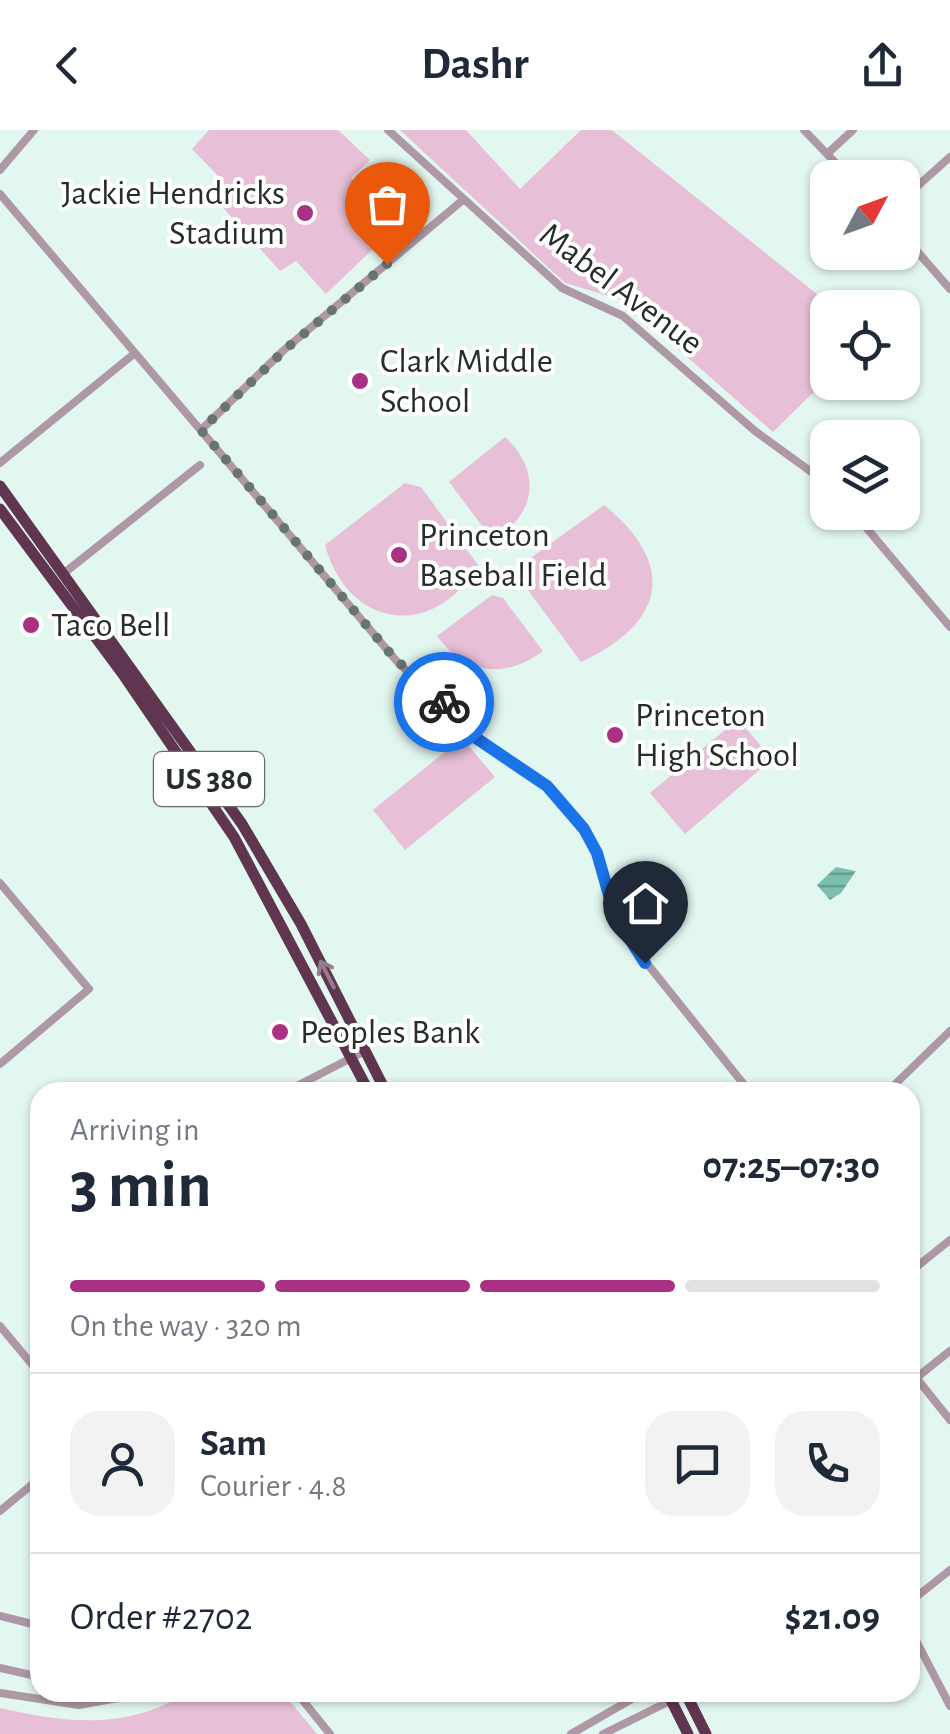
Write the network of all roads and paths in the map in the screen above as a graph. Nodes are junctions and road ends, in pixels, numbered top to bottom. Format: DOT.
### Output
graph roads {
  1 [pos="34,130"];
  2 [pos="388,130"];
  3 [pos="804,130"];
  4 [pos="854,130"];
  5 [pos="827,154"];
  6 [pos="950,157"];
  7 [pos="833,160"];
  8 [pos="0,170"];
  9 [pos="920,184"];
  10 [pos="0,194"];
  11 [pos="464,199"];
  12 [pos="920,254"];
  13 [pos="950,272"];
  14 [pos="942,279"];
  15 [pos="950,289"];
  16 [pos="135,354"];
  17 [pos="201,430"];
  18 [pos="0,463"];
  19 [pos="200,465"];
  20 [pos="810,471"];
  21 [pos="0,486"];
  22 [pos="0,508"];
  23 [pos="868,530"];
  24 [pos="62,574"];
  25 [pos="69,593"];
  26 [pos="950,627"];
  27 [pos="0,883"];
  28 [pos="301,924"];
  29 [pos="286,933"];
  30 [pos="950,1031"];
  31 [pos="365,1051"];
  32 [pos="352,1058"];
  33 [pos="0,1064"];
  34 [pos="305,1082"];
  35 [pos="363,1082"];
  36 [pos="381,1082"];
  37 [pos="742,1082"];
  38 [pos="900,1082"];
  39 [pos="950,1240"];
  40 [pos="920,1264"];
  41 [pos="0,1326"];
  42 [pos="950,1351"];
  43 [pos="30,1362"];
  44 [pos="920,1370"];
  45 [pos="920,1383"];
  46 [pos="950,1420"];
  47 [pos="30,1486"];
  48 [pos="0,1511"];
  49 [pos="950,1570"];
  50 [pos="920,1594"];
  51 [pos="0,1616"];
  52 [pos="30,1624"];
  53 [pos="920,1648"];
  54 [pos="0,1668"];
  55 [pos="30,1675"];
  56 [pos="950,1680"];
  57 [pos="940,1686"];
  58 [pos="0,1693"];
  59 [pos="30,1695"];
  60 [pos="304,1702"];
  61 [pos="627,1702"];
  62 [pos="659,1702"];
  63 [pos="672,1702"];
  64 [pos="690,1702"];
  65 [pos="950,1706"];
  66 [pos="330,1734"];
  67 [pos="571,1734"];
  68 [pos="603,1734"];
  69 [pos="688,1734"];
  70 [pos="706,1734"];
  1 -- 8 [label="street"];
  2 -- 11 [label="street, Mabel Avenue"];
  3 -- 5 [label="street"];
  4 -- 5 [label="street"];
  5 -- 7 [label="street"];
  6 -- 9 [label="street"];
  10 -- 16 [label="street"];
  11 -- 17 [label="street"];
  11 -- 20 [label="street, Mabel Avenue"];
  12 -- 14 [label="street"];
  13 -- 14 [label="street"];
  14 -- 15 [label="street"];
  16 -- 17 [label="street"];
  16 -- 18 [label="street"];
  17 -- 37 [label="street"];
  19 -- 24 [label="street"];
  21 -- 24 [label="highway, US 380"];
  22 -- 25 [label="highway, US 380"];
  23 -- 26 [label="street"];
  24 -- 25 [label="highway, US 380"];
  25 -- 28 [label="highway, US 380"];
  25 -- 29 [label="highway, US 380"];
  27 -- 33 [label="street"];
  28 -- 29 [label="highway"];
  31 -- 28 [label="highway, US 380, one-way"];
  29 -- 32 [label="highway, US 380"];
  30 -- 38 [label="street"];
  31 -- 32 [label="street"];
  31 -- 36 [label="highway, US 380"];
  32 -- 34 [label="street"];
  32 -- 35 [label="highway, US 380"];
  39 -- 40 [label="street"];
  41 -- 43 [label="street"];
  42 -- 44 [label="street"];
  45 -- 46 [label="street"];
  47 -- 48 [label="street"];
  49 -- 50 [label="street"];
  51 -- 52 [label="street"];
  53 -- 57 [label="street"];
  54 -- 55 [label="street"];
  56 -- 57 [label="street"];
  57 -- 65 [label="street"];
  58 -- 59 [label="street"];
  60 -- 66 [label="street"];
  61 -- 67 [label="street"];
  62 -- 68 [label="street"];
  63 -- 69 [label="highway"];
  64 -- 70 [label="highway"];
}
